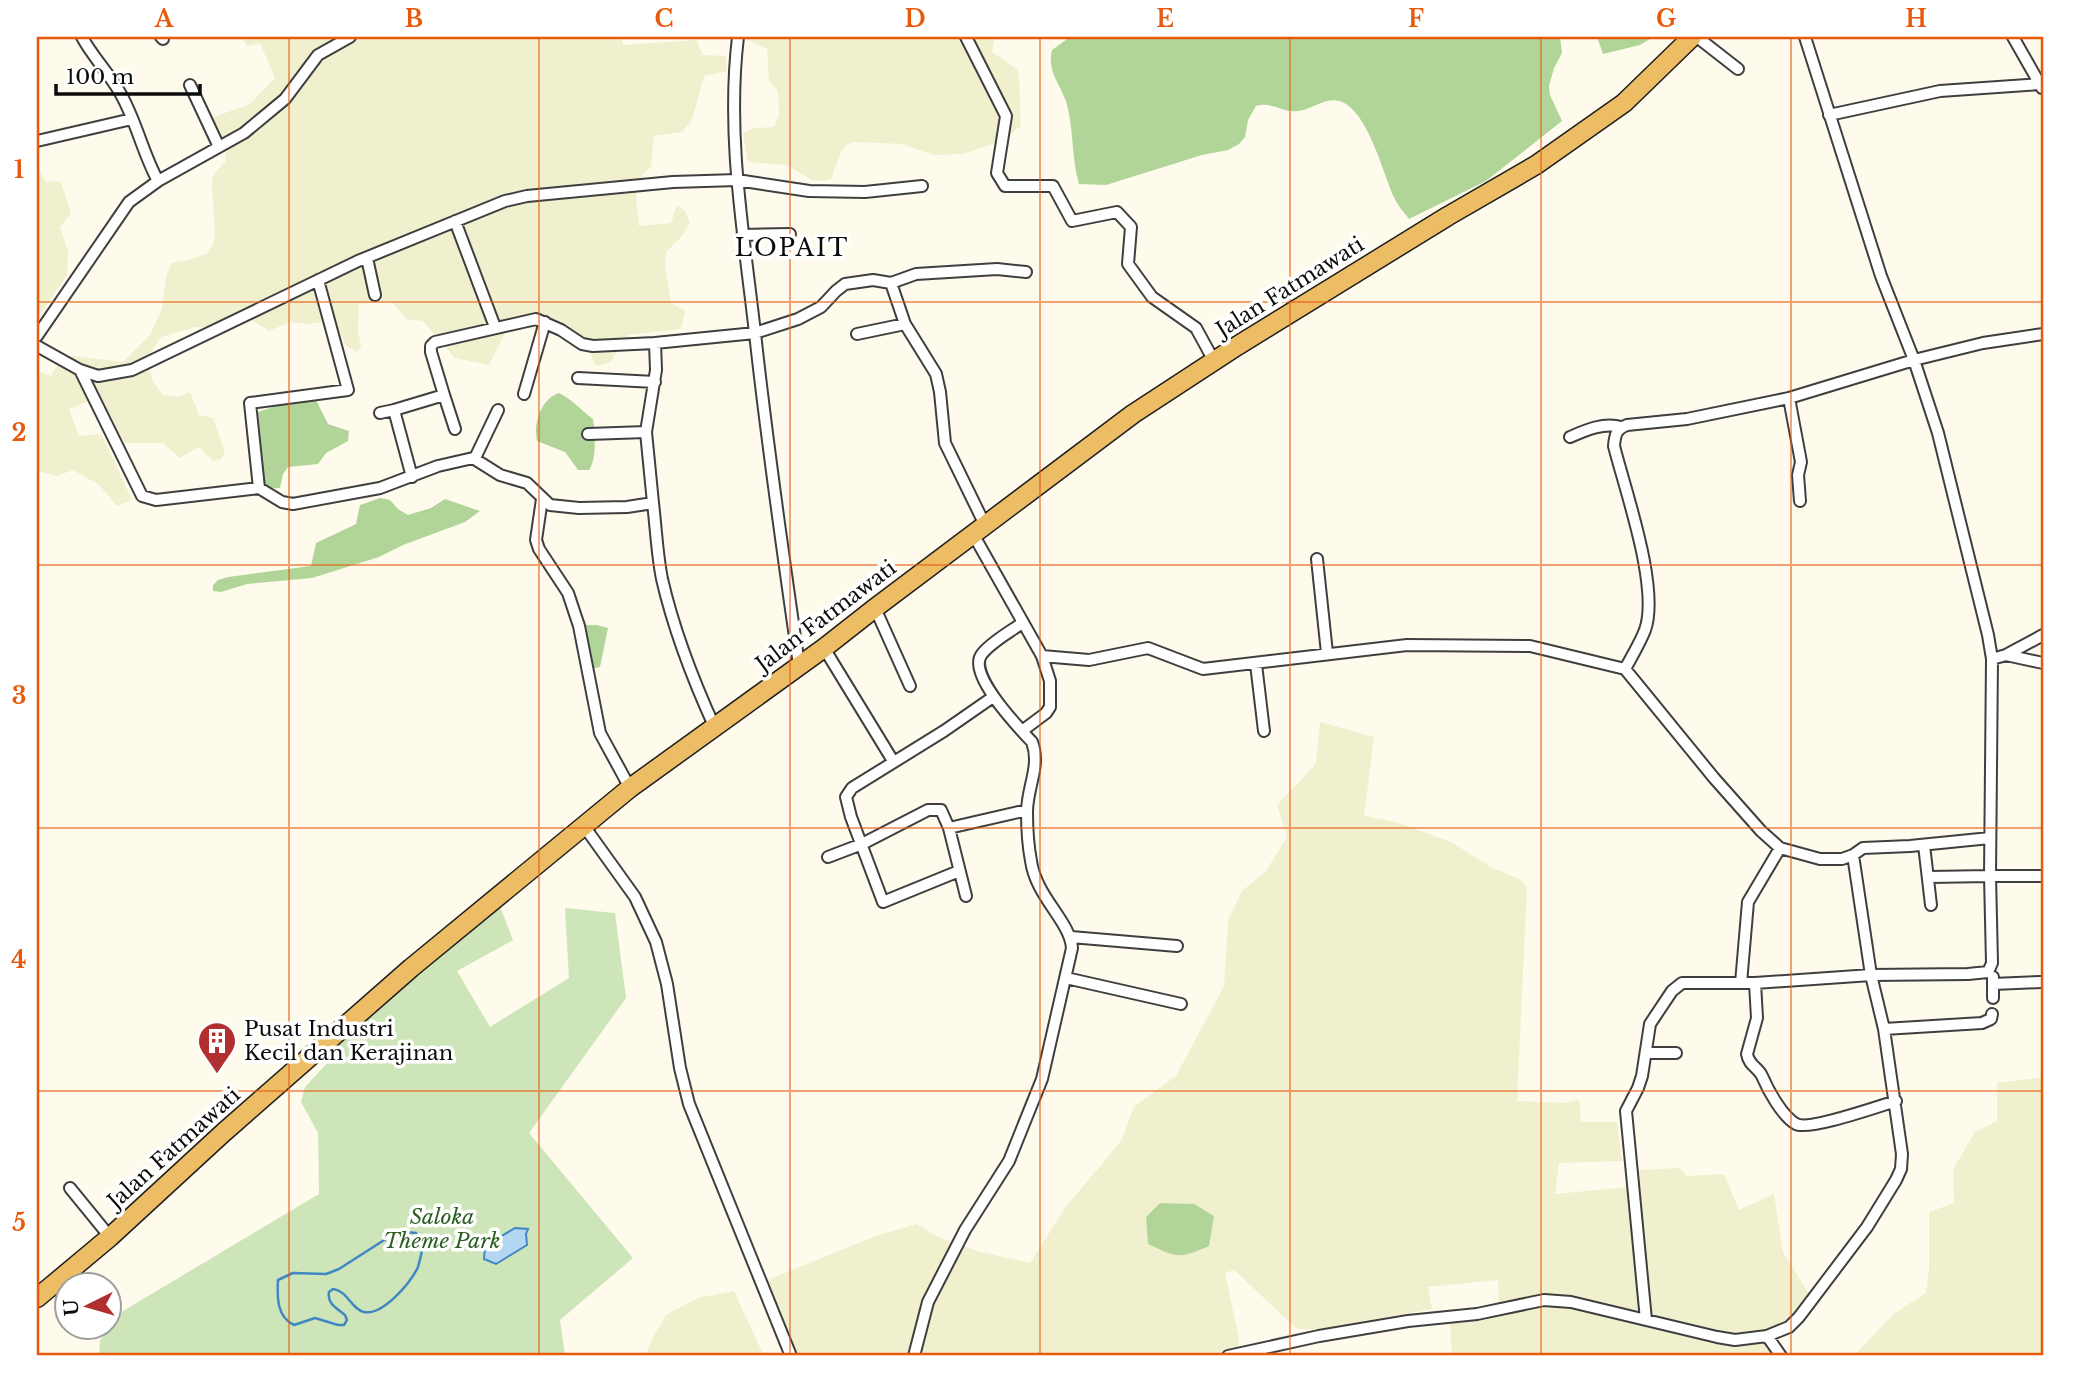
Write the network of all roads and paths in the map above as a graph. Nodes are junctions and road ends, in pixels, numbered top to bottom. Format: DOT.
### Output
graph roads {
  1 [pos="82,37"];
  2 [pos="350,37"];
  3 [pos="738,37"];
  4 [pos="966,37"];
  5 [pos="1694,37"];
  6 [pos="2013,37"];
  7 [pos="1811,39"];
  8 [pos="1738,69"];
  9 [pos="190,85"];
  10 [pos="2042,87"];
  11 [pos="1829,115"];
  12 [pos="132,119"];
  13 [pos="37,141"];
  14 [pos="219,147"];
  15 [pos="737,180"];
  16 [pos="158,181"];
  17 [pos="922,186"];
  18 [pos="455,222"];
  19 [pos="790,234"];
  20 [pos="742,235"];
  21 [pos="367,257"];
  22 [pos="1026,272"];
  23 [pos="318,280"];
  24 [pos="891,283"];
  25 [pos="375,295"];
  26 [pos="545,322"];
  27 [pos="905,324"];
  28 [pos="495,327"];
  29 [pos="755,333"];
  30 [pos="857,334"];
  31 [pos="2043,334"];
  32 [pos="37,336"];
  33 [pos="655,343"];
  34 [pos="37,346"];
  35 [pos="1914,360"];
  36 [pos="1214,361"];
  37 [pos="80,370"];
  38 [pos="578,378"];
  39 [pos="655,382"];
  40 [pos="524,394"];
  41 [pos="444,395"];
  42 [pos="1789,398"];
  43 [pos="394,410"];
  44 [pos="498,410"];
  45 [pos="380,413"];
  46 [pos="1620,428"];
  47 [pos="455,429"];
  48 [pos="646,432"];
  49 [pos="588,434"];
  50 [pos="1570,437"];
  51 [pos="475,458"];
  52 [pos="412,477"];
  53 [pos="259,488"];
  54 [pos="542,499"];
  55 [pos="1800,501"];
  56 [pos="653,503"];
  57 [pos="979,530"];
  58 [pos="1317,559"];
  59 [pos="875,608"];
  60 [pos="1022,623"];
  61 [pos="2043,635"];
  62 [pos="824,648"];
  63 [pos="1327,653"];
  64 [pos="2007,655"];
  65 [pos="1042,656"];
  66 [pos="1992,659"];
  67 [pos="1256,663"];
  68 [pos="2043,663"];
  69 [pos="799,665"];
  70 [pos="1625,668"];
  71 [pos="910,686"];
  72 [pos="993,697"];
  73 [pos="715,728"];
  74 [pos="1022,731"];
  75 [pos="1264,731"];
  76 [pos="893,761"];
  77 [pos="630,788"];
  78 [pos="1027,810"];
  79 [pos="584,826"];
  80 [pos="949,828"];
  81 [pos="1990,838"];
  82 [pos="862,844"];
  83 [pos="1924,845"];
  84 [pos="1780,848"];
  85 [pos="1853,855"];
  86 [pos="828,857"];
  87 [pos="959,871"];
  88 [pos="1990,876"];
  89 [pos="2043,876"];
  90 [pos="1929,877"];
  91 [pos="966,896"];
  92 [pos="1931,905"];
  93 [pos="1071,937"];
  94 [pos="1177,946"];
  95 [pos="1991,968"];
  96 [pos="1871,975"];
  97 [pos="1066,978"];
  98 [pos="2041,982"];
  99 [pos="1741,983"];
  100 [pos="1755,983"];
  101 [pos="1993,984"];
  102 [pos="1993,999"];
  103 [pos="1181,1004"];
  104 [pos="1992,1014"];
  105 [pos="1884,1029"];
  106 [pos="1646,1053"];
  107 [pos="1676,1053"];
  108 [pos="1896,1101"];
  109 [pos="70,1188"];
  110 [pos="110,1237"];
  111 [pos="37,1298"];
  112 [pos="1646,1320"];
  113 [pos="1767,1336"];
  114 [pos="791,1356"];
  115 [pos="914,1356"];
  116 [pos="1228,1356"];
  117 [pos="1781,1356"];
  1 -- 12 [label="street"];
  2 -- 14 [label="street"];
  3 -- 15 [label="street"];
  4 -- 36 [label="street"];
  5 -- 8 [label="street"];
  5 -- 36 [label="highway, Jalan Fatmawati"];
  6 -- 10 [label="street"];
  7 -- 11 [label="street"];
  9 -- 14 [label="street"];
  10 -- 11 [label="street"];
  11 -- 35 [label="street"];
  12 -- 13 [label="street"];
  12 -- 16 [label="street"];
  14 -- 16 [label="street"];
  15 -- 17 [label="street"];
  15 -- 18 [label="street"];
  15 -- 20 [label="street"];
  16 -- 32 [label="street"];
  18 -- 21 [label="street"];
  18 -- 28 [label="street"];
  19 -- 20 [label="street"];
  20 -- 29 [label="street"];
  21 -- 23 [label="street"];
  21 -- 25 [label="street"];
  22 -- 24 [label="street"];
  23 -- 37 [label="street"];
  23 -- 53 [label="street"];
  24 -- 27 [label="street"];
  24 -- 29 [label="street"];
  26 -- 28 [label="street"];
  26 -- 33 [label="street"];
  26 -- 40 [label="street"];
  27 -- 30 [label="street"];
  27 -- 57 [label="street"];
  28 -- 41 [label="street"];
  29 -- 33 [label="street"];
  29 -- 69 [label="street"];
  31 -- 35 [label="street"];
  33 -- 39 [label="street"];
  34 -- 37 [label="street"];
  35 -- 42 [label="street"];
  35 -- 66 [label="street"];
  36 -- 57 [label="highway, Jalan Fatmawati"];
  37 -- 53 [label="street"];
  38 -- 39 [label="street"];
  39 -- 48 [label="street"];
  41 -- 43 [label="street"];
  41 -- 47 [label="street"];
  42 -- 46 [label="street"];
  42 -- 55 [label="street"];
  43 -- 45 [label="street"];
  43 -- 52 [label="street"];
  44 -- 51 [label="street"];
  46 -- 50 [label="street"];
  46 -- 70 [label="street"];
  48 -- 49 [label="street"];
  48 -- 56 [label="street"];
  51 -- 52 [label="street"];
  51 -- 54 [label="street"];
  52 -- 53 [label="street"];
  54 -- 56 [label="street"];
  54 -- 77 [label="street"];
  56 -- 73 [label="street"];
  57 -- 59 [label="highway, Jalan Fatmawati"];
  57 -- 60 [label="street"];
  58 -- 63 [label="street"];
  59 -- 62 [label="highway, Jalan Fatmawati"];
  59 -- 71 [label="street"];
  60 -- 65 [label="street"];
  60 -- 72 [label="street"];
  61 -- 64 [label="street"];
  62 -- 69 [label="highway, Jalan Fatmawati"];
  62 -- 76 [label="street"];
  63 -- 67 [label="street"];
  63 -- 70 [label="street"];
  64 -- 66 [label="street"];
  64 -- 68 [label="street"];
  65 -- 67 [label="street"];
  65 -- 74 [label="street"];
  66 -- 81 [label="street"];
  67 -- 75 [label="street"];
  69 -- 73 [label="highway, Jalan Fatmawati"];
  70 -- 84 [label="street"];
  72 -- 74 [label="street"];
  72 -- 76 [label="street"];
  73 -- 77 [label="highway, Jalan Fatmawati"];
  74 -- 78 [label="street"];
  76 -- 82 [label="street"];
  77 -- 79 [label="highway, Jalan Fatmawati"];
  78 -- 80 [label="street"];
  78 -- 93 [label="street"];
  79 -- 110 [label="highway, Jalan Fatmawati"];
  79 -- 114 [label="street"];
  80 -- 82 [label="street"];
  80 -- 87 [label="street"];
  81 -- 83 [label="street"];
  81 -- 88 [label="street"];
  82 -- 86 [label="street"];
  82 -- 87 [label="street"];
  83 -- 85 [label="street"];
  83 -- 90 [label="street"];
  84 -- 85 [label="street"];
  84 -- 99 [label="street"];
  85 -- 96 [label="street"];
  87 -- 91 [label="street"];
  88 -- 89 [label="street"];
  88 -- 90 [label="street"];
  88 -- 95 [label="street"];
  90 -- 92 [label="street"];
  93 -- 94 [label="street"];
  93 -- 97 [label="street"];
  95 -- 96 [label="street"];
  95 -- 101 [label="street"];
  96 -- 100 [label="street"];
  96 -- 105 [label="street"];
  97 -- 103 [label="street"];
  97 -- 115 [label="street"];
  98 -- 101 [label="street"];
  99 -- 100 [label="street"];
  99 -- 106 [label="street"];
  100 -- 108 [label="street"];
  101 -- 102 [label="street"];
  104 -- 105 [label="street"];
  105 -- 108 [label="street"];
  106 -- 107 [label="street"];
  106 -- 112 [label="street"];
  108 -- 113 [label="street"];
  109 -- 110 [label="street"];
  110 -- 111 [label="highway, Jalan Fatmawati"];
  112 -- 113 [label="street"];
  112 -- 116 [label="street"];
  113 -- 117 [label="street"];
}
